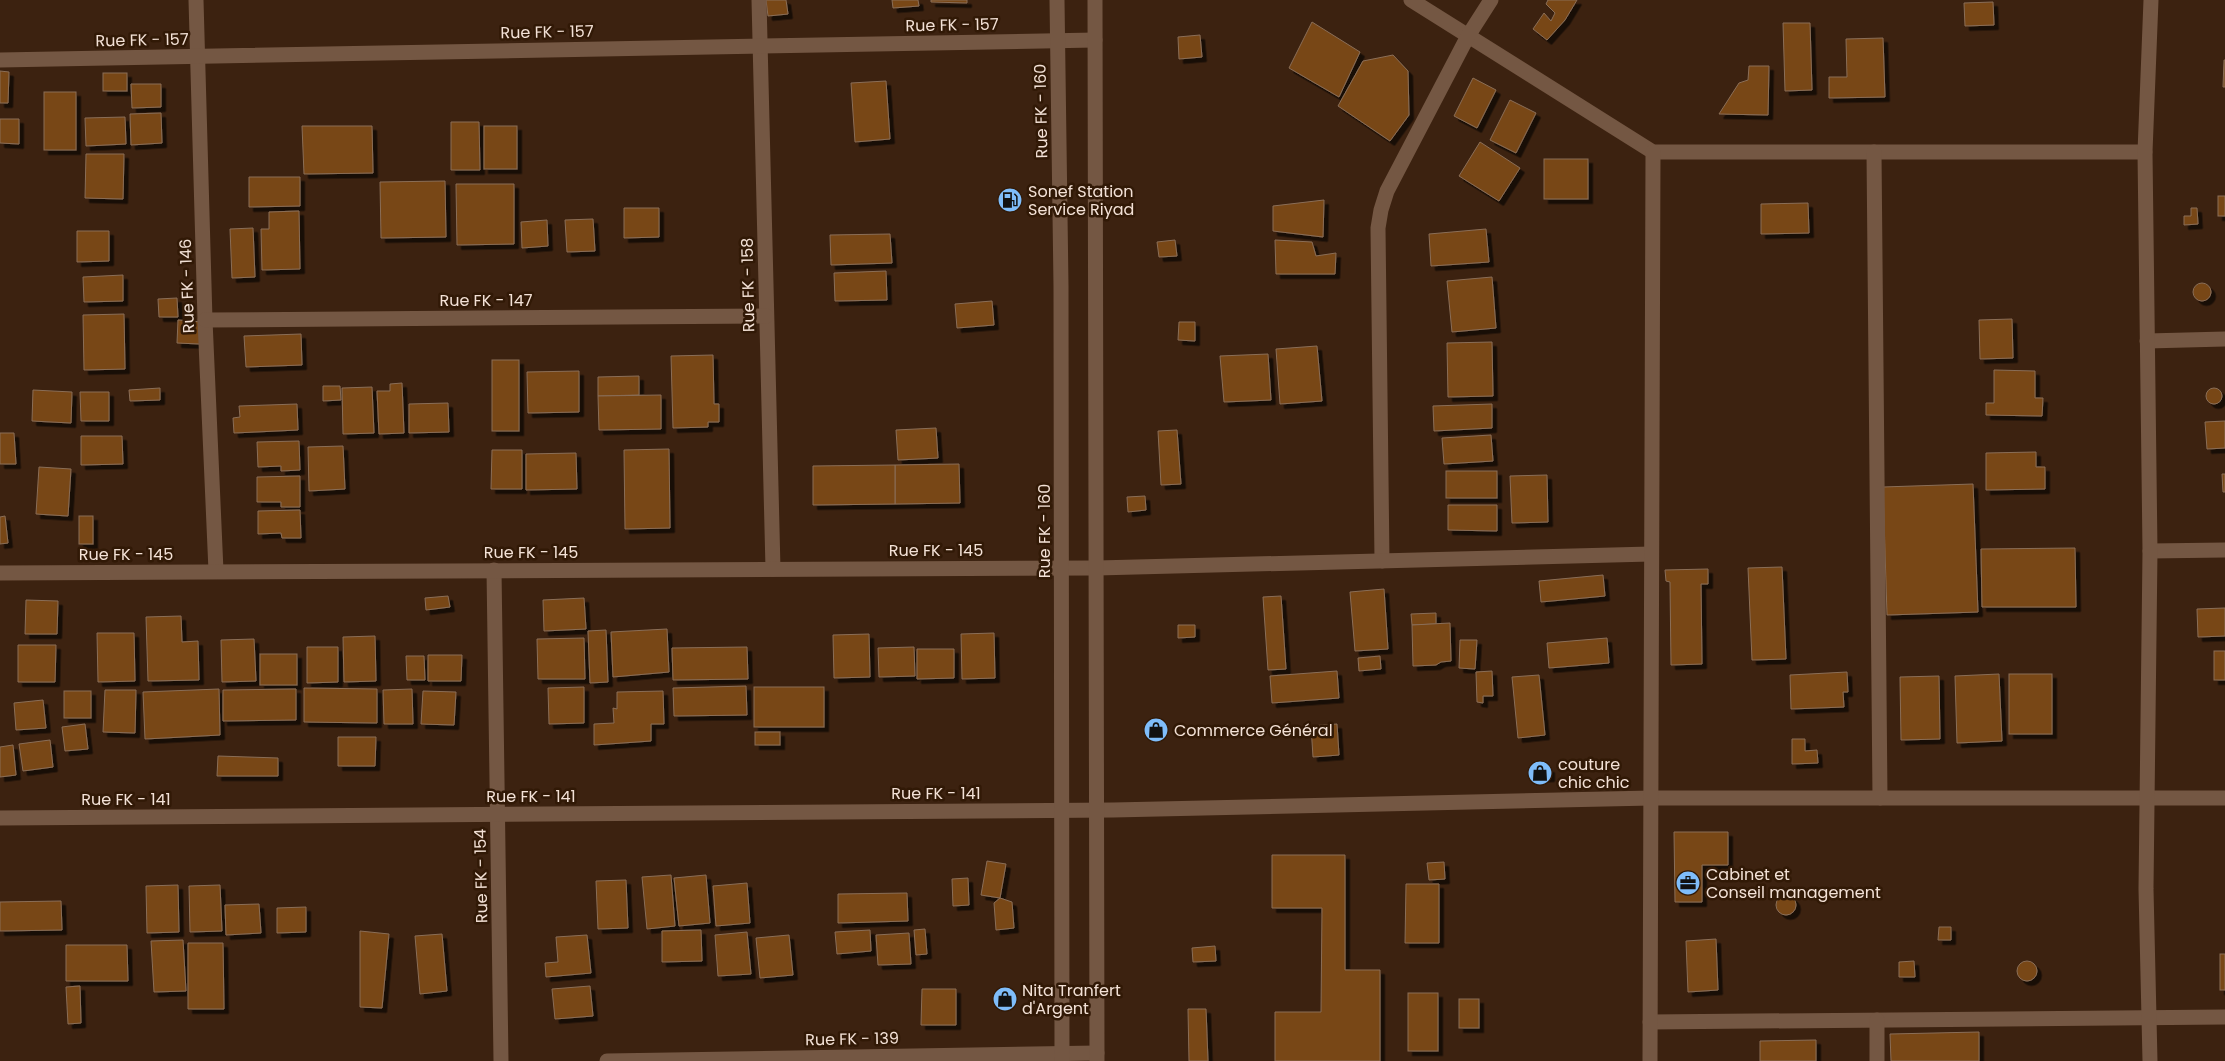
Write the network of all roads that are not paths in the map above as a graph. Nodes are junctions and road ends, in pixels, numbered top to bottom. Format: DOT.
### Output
graph roads {
  1 [pos="196,0"];
  2 [pos="759,0"];
  3 [pos="1057,0"];
  4 [pos="1095,0"];
  5 [pos="1411,0"];
  6 [pos="1490,0"];
  7 [pos="2151,0"];
  8 [pos="1468,36"];
  9 [pos="1058,40"];
  10 [pos="1095,40"];
  11 [pos="760,46"];
  12 [pos="199,56"];
  13 [pos="0,60"];
  14 [pos="1654,152"];
  15 [pos="1874,152"];
  16 [pos="2145,152"];
  17 [pos="766,316"];
  18 [pos="205,320"];
  19 [pos="2225,339"];
  20 [pos="2147,341"];
  21 [pos="2150,550"];
  22 [pos="2225,550"];
  23 [pos="1651,554"];
  24 [pos="1382,561"];
  25 [pos="1061,567"];
  26 [pos="773,568"];
  27 [pos="1097,568"];
  28 [pos="494,570"];
  29 [pos="216,571"];
  30 [pos="0,572"];
  31 [pos="1652,798"];
  32 [pos="1880,798"];
  33 [pos="2149,798"];
  34 [pos="2225,798"];
  35 [pos="1097,808"];
  36 [pos="1063,810"];
  37 [pos="497,814"];
  38 [pos="0,818"];
  39 [pos="2225,1017"];
  40 [pos="2149,1018"];
  41 [pos="1877,1020"];
  42 [pos="1650,1022"];
  43 [pos="1062,1057"];
  44 [pos="1097,1057"];
  45 [pos="501,1061"];
  46 [pos="607,1061"];
  47 [pos="1650,1061"];
  48 [pos="1877,1061"];
  49 [pos="2150,1061"];
  1 -- 12 [label="street, Rue FK - 146"];
  2 -- 11 [label="street, Rue FK - 158"];
  3 -- 9 [label="street, Rue FK - 160"];
  4 -- 10 [label="street"];
  5 -- 8 [label="street"];
  6 -- 8 [label="street"];
  7 -- 16 [label="street"];
  8 -- 14 [label="street"];
  8 -- 24 [label="street"];
  9 -- 10 [label="street, Rue FK - 157"];
  9 -- 11 [label="street, Rue FK - 157"];
  9 -- 25 [label="street, Rue FK - 160"];
  10 -- 27 [label="street"];
  11 -- 12 [label="street, Rue FK - 157"];
  11 -- 17 [label="street, Rue FK - 158"];
  12 -- 13 [label="street, Rue FK - 157"];
  12 -- 18 [label="street, Rue FK - 146"];
  14 -- 15 [label="street"];
  14 -- 23 [label="street"];
  15 -- 16 [label="street"];
  15 -- 32 [label="street"];
  16 -- 20 [label="street"];
  17 -- 18 [label="street, Rue FK - 147"];
  17 -- 26 [label="street, Rue FK - 158"];
  18 -- 29 [label="street, Rue FK - 146"];
  19 -- 20 [label="street"];
  20 -- 21 [label="street"];
  21 -- 22 [label="street"];
  21 -- 33 [label="street"];
  23 -- 24 [label="street, Rue FK - 145"];
  23 -- 31 [label="street"];
  24 -- 27 [label="street, Rue FK - 145"];
  25 -- 26 [label="street, Rue FK - 145"];
  25 -- 27 [label="street, Rue FK - 145"];
  25 -- 36 [label="street, Rue FK - 160"];
  26 -- 28 [label="street, Rue FK - 145"];
  27 -- 35 [label="street"];
  28 -- 29 [label="street, Rue FK - 145"];
  28 -- 37 [label="street, Rue FK - 154"];
  29 -- 30 [label="street, Rue FK - 145"];
  31 -- 32 [label="street, Rue FK - 141"];
  31 -- 35 [label="street, Rue FK - 141"];
  31 -- 42 [label="street"];
  32 -- 33 [label="street, Rue FK - 141"];
  33 -- 34 [label="street, Rue FK - 141"];
  33 -- 40 [label="street"];
  35 -- 36 [label="street, Rue FK - 141"];
  35 -- 44 [label="street"];
  36 -- 37 [label="street, Rue FK - 141"];
  36 -- 43 [label="street, Rue FK - 160"];
  37 -- 38 [label="street, Rue FK - 141"];
  37 -- 45 [label="street, Rue FK - 154"];
  39 -- 40 [label="street"];
  40 -- 41 [label="street"];
  40 -- 49 [label="street"];
  41 -- 42 [label="street"];
  41 -- 48 [label="street"];
  42 -- 47 [label="street"];
  43 -- 44 [label="street, Rue FK - 139"];
  43 -- 46 [label="street, Rue FK - 139"];
}
